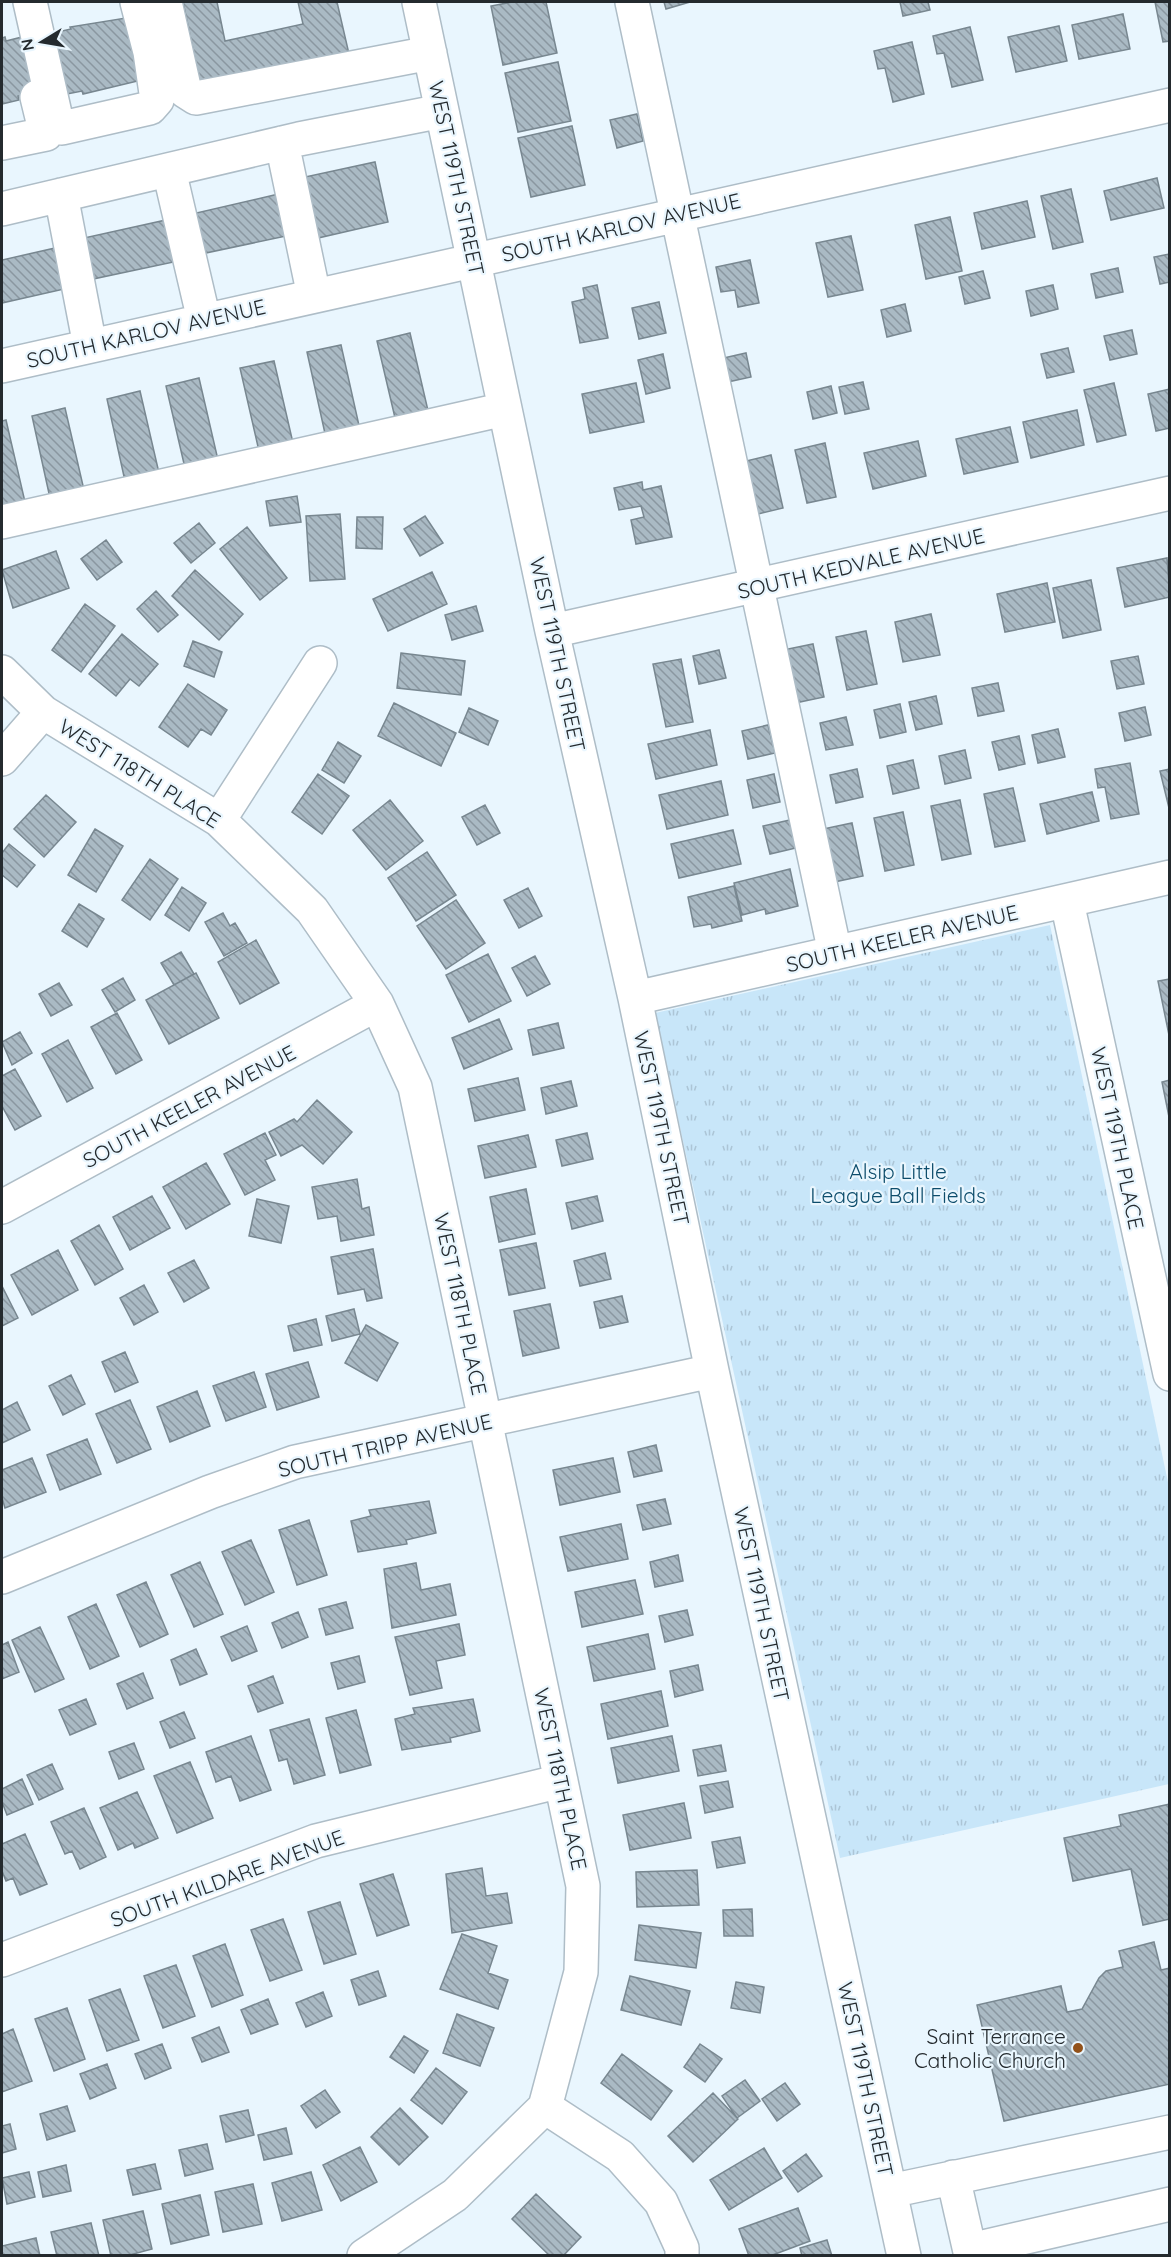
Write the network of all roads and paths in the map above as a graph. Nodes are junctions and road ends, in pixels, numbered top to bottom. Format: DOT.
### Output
graph roads {
  1 [pos="15,2"];
  2 [pos="30,2"];
  3 [pos="137,2"];
  4 [pos="165,2"];
  5 [pos="419,2"];
  6 [pos="632,2"];
  7 [pos="430,52"];
  8 [pos="1170,105"];
  9 [pos="442,111"];
  10 [pos="2,143"];
  11 [pos="282,143"];
  12 [pos="169,170"];
  13 [pos="61,195"];
  14 [pos="2,209"];
  15 [pos="678,214"];
  16 [pos="474,260"];
  17 [pos="314,296"];
  18 [pos="204,320"];
  19 [pos="90,346"];
  20 [pos="2,366"];
  21 [pos="505,409"];
  22 [pos="1170,493"];
  23 [pos="2,522"];
  24 [pos="758,586"];
  25 [pos="552,631"];
  26 [pos="320,663"];
  27 [pos="2,672"];
  28 [pos="43,712"];
  29 [pos="2,759"];
  30 [pos="219,820"];
  31 [pos="1170,877"];
  32 [pos="1067,902"];
  33 [pos="835,953"];
  34 [pos="635,998"];
  35 [pos="377,1004"];
  36 [pos="2,1207"];
  37 [pos="712,1371"];
  38 [pos="1170,1374"];
  39 [pos="486,1423"];
  40 [pos="2,1577"];
  41 [pos="561,1781"];
  42 [pos="2,1960"];
  43 [pos="545,2107"];
  44 [pos="1170,2132"];
  45 [pos="953,2177"];
  46 [pos="890,2190"];
  47 [pos="1170,2204"];
  48 [pos="971,2253"];
  49 [pos="364,2256"];
  50 [pos="682,2256"];
  51 [pos="904,2256"];
  1 -- 10 [label="street"];
  2 -- 3 [label="street"];
  4 -- 7 [label="street"];
  5 -- 7 [label="street, WEST 119TH STREET"];
  6 -- 15 [label="street"];
  7 -- 9 [label="street, WEST 119TH STREET"];
  8 -- 15 [label="street, SOUTH KARLOV AVENUE"];
  9 -- 11 [label="street"];
  9 -- 16 [label="street, WEST 119TH STREET"];
  11 -- 12 [label="street"];
  11 -- 17 [label="street"];
  12 -- 13 [label="street"];
  12 -- 18 [label="street"];
  13 -- 14 [label="street"];
  13 -- 19 [label="street"];
  15 -- 16 [label="street, SOUTH KARLOV AVENUE"];
  15 -- 24 [label="street"];
  16 -- 17 [label="street, SOUTH KARLOV AVENUE"];
  16 -- 21 [label="street, WEST 119TH STREET"];
  17 -- 18 [label="street, SOUTH KARLOV AVENUE"];
  18 -- 19 [label="street, SOUTH KARLOV AVENUE"];
  19 -- 20 [label="street, SOUTH KARLOV AVENUE"];
  21 -- 23 [label="street"];
  21 -- 25 [label="street, WEST 119TH STREET"];
  22 -- 24 [label="street, SOUTH KEDVALE AVENUE"];
  24 -- 25 [label="street, SOUTH KEDVALE AVENUE"];
  24 -- 33 [label="street"];
  25 -- 34 [label="street, WEST 119TH STREET"];
  26 -- 30 [label="street"];
  27 -- 28 [label="street, WEST 118TH PLACE"];
  28 -- 29 [label="street"];
  28 -- 30 [label="street, WEST 118TH PLACE"];
  30 -- 35 [label="street, WEST 118TH PLACE"];
  31 -- 32 [label="street, SOUTH KEELER AVENUE"];
  32 -- 33 [label="street, SOUTH KEELER AVENUE"];
  32 -- 38 [label="street, WEST 119TH PLACE"];
  33 -- 34 [label="street, SOUTH KEELER AVENUE"];
  34 -- 37 [label="street, WEST 119TH STREET"];
  35 -- 36 [label="street, SOUTH KEELER AVENUE"];
  35 -- 39 [label="street, WEST 118TH PLACE"];
  37 -- 39 [label="street, SOUTH TRIPP AVENUE"];
  37 -- 46 [label="street, WEST 119TH STREET"];
  39 -- 40 [label="street, SOUTH TRIPP AVENUE"];
  39 -- 41 [label="street, WEST 118TH PLACE"];
  41 -- 42 [label="street, SOUTH KILDARE AVENUE"];
  41 -- 43 [label="street, WEST 118TH PLACE"];
  43 -- 49 [label="street"];
  43 -- 50 [label="street"];
  44 -- 45 [label="street"];
  45 -- 46 [label="street"];
  45 -- 48 [label="street"];
  46 -- 51 [label="street, WEST 119TH STREET"];
  47 -- 48 [label="street"];
}
